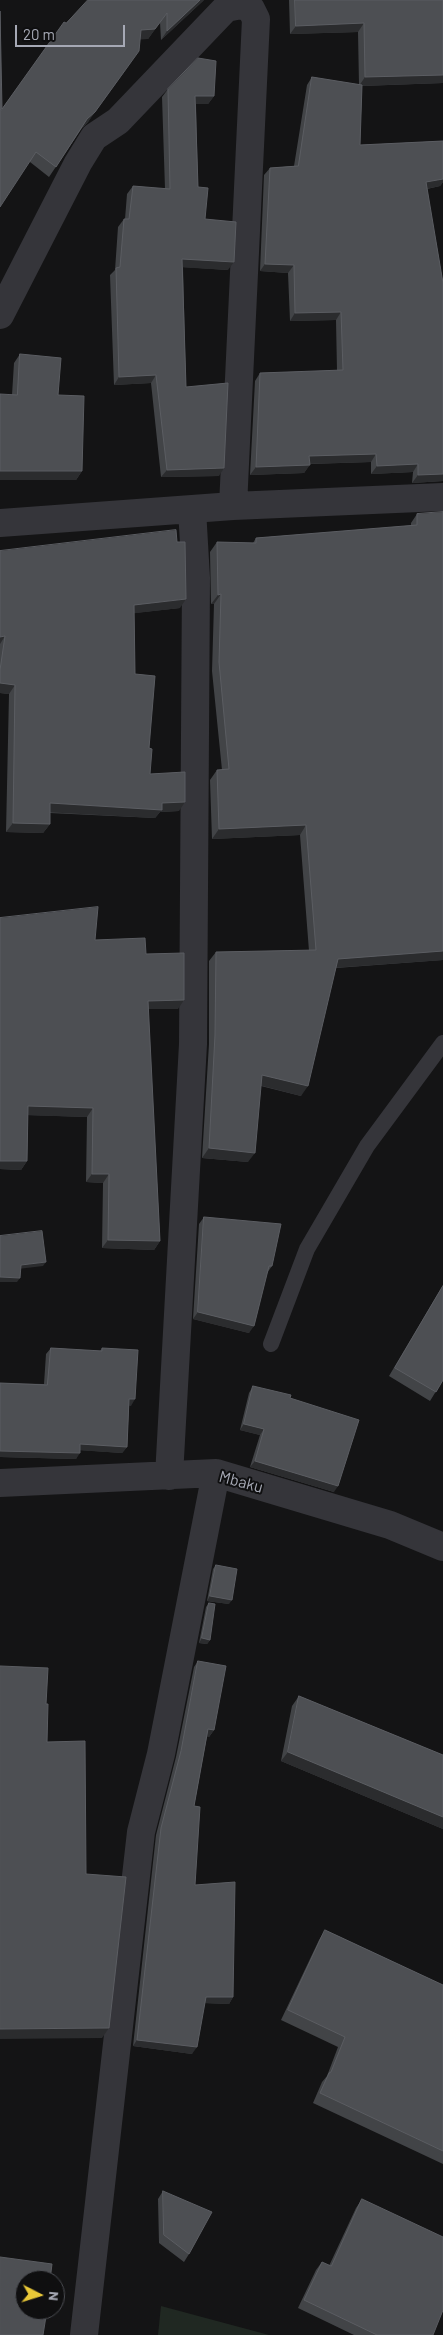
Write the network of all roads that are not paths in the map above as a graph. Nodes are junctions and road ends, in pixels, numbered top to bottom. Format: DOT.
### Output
graph roads {
  1 [pos="0,315"];
  2 [pos="443,497"];
  3 [pos="233,506"];
  4 [pos="192,509"];
  5 [pos="0,523"];
  6 [pos="443,1043"];
  7 [pos="271,1344"];
  8 [pos="216,1473"];
  9 [pos="168,1476"];
  10 [pos="0,1483"];
  11 [pos="443,1547"];
  12 [pos="84,2335"];
  1 -- 3 [label="street"];
  2 -- 3 [label="street"];
  3 -- 4 [label="street"];
  4 -- 5 [label="street"];
  4 -- 9 [label="street"];
  6 -- 7 [label="lane"];
  8 -- 9 [label="street, Mbaku"];
  8 -- 11 [label="street, Mbaku"];
  8 -- 12 [label="street"];
  9 -- 10 [label="street, Mbaku"];
}
